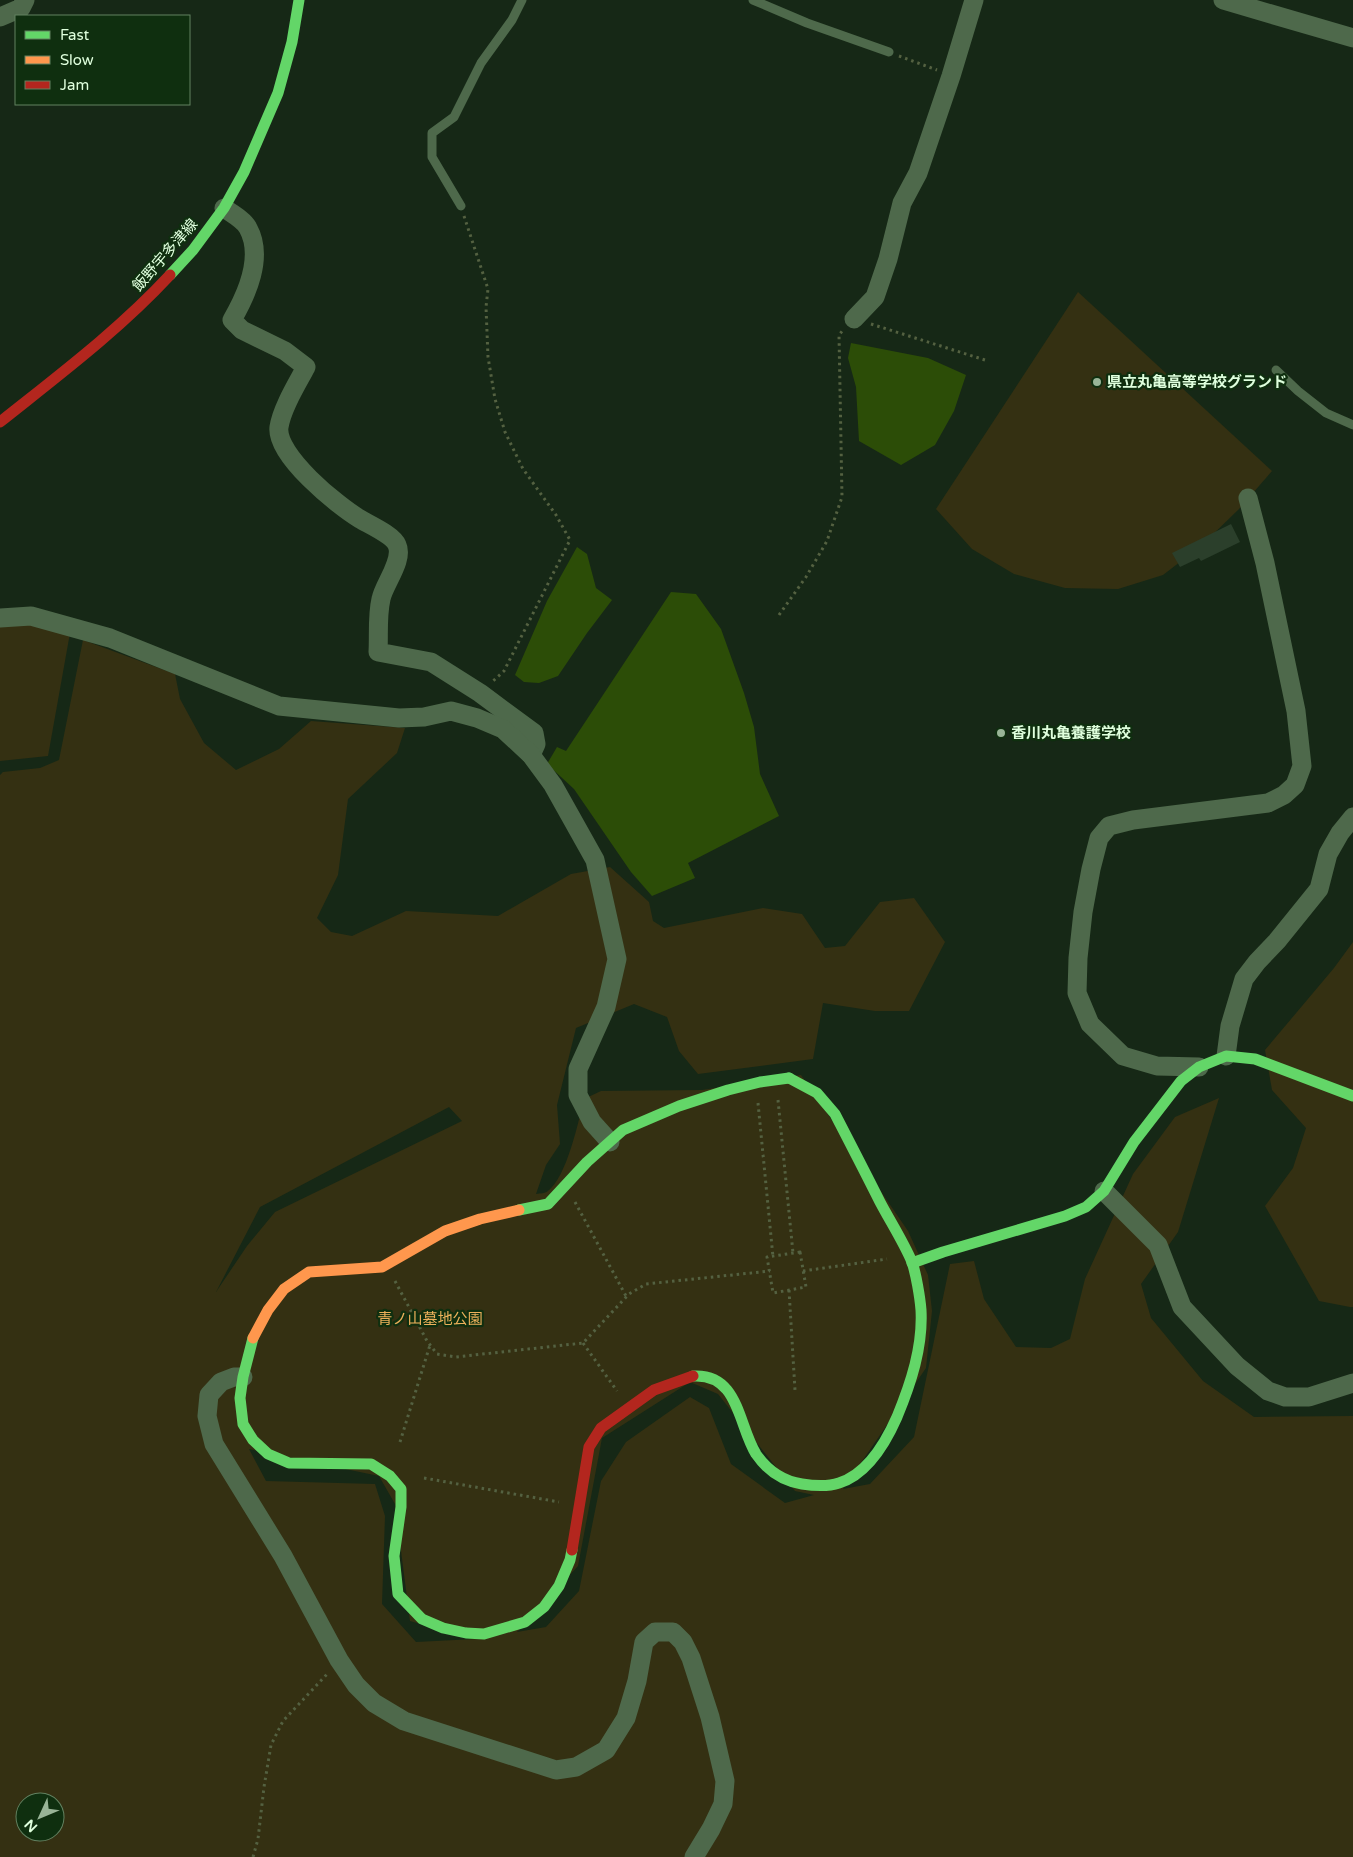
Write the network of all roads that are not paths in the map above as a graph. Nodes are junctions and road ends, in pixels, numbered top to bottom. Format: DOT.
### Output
graph roads {
  1 [pos="25,0"];
  2 [pos="299,0"];
  3 [pos="522,0"];
  4 [pos="753,0"];
  5 [pos="974,0"];
  6 [pos="1224,0"];
  7 [pos="0,17"];
  8 [pos="1353,38"];
  9 [pos="889,52"];
  10 [pos="461,206"];
  11 [pos="224,208"];
  12 [pos="854,318"];
  13 [pos="1276,370"];
  14 [pos="0,422"];
  15 [pos="1353,425"];
  16 [pos="1248,498"];
  17 [pos="0,618"];
  18 [pos="531,754"];
  19 [pos="1353,817"];
  20 [pos="1226,1056"];
  21 [pos="1199,1067"];
  22 [pos="1353,1096"];
  23 [pos="610,1142"];
  24 [pos="1104,1191"];
  25 [pos="910,1260"];
  26 [pos="243,1377"];
  27 [pos="1353,1383"];
  28 [pos="694,1857"];
  1 -- 7 [label="street"];
  2 -- 11 [label="street, 飯野宇多津線"];
  3 -- 10 [label="lane"];
  4 -- 9 [label="lane"];
  5 -- 12 [label="street"];
  6 -- 8 [label="street"];
  11 -- 14 [label="street, 飯野宇多津線"];
  11 -- 18 [label="street"];
  13 -- 15 [label="lane"];
  16 -- 21 [label="street"];
  17 -- 18 [label="street"];
  18 -- 23 [label="street"];
  19 -- 20 [label="street"];
  20 -- 21 [label="street"];
  20 -- 22 [label="street"];
  21 -- 24 [label="street"];
  23 -- 25 [label="street"];
  23 -- 26 [label="street"];
  24 -- 25 [label="street"];
  24 -- 27 [label="street"];
  25 -- 26 [label="street"];
  26 -- 28 [label="street"];
}
